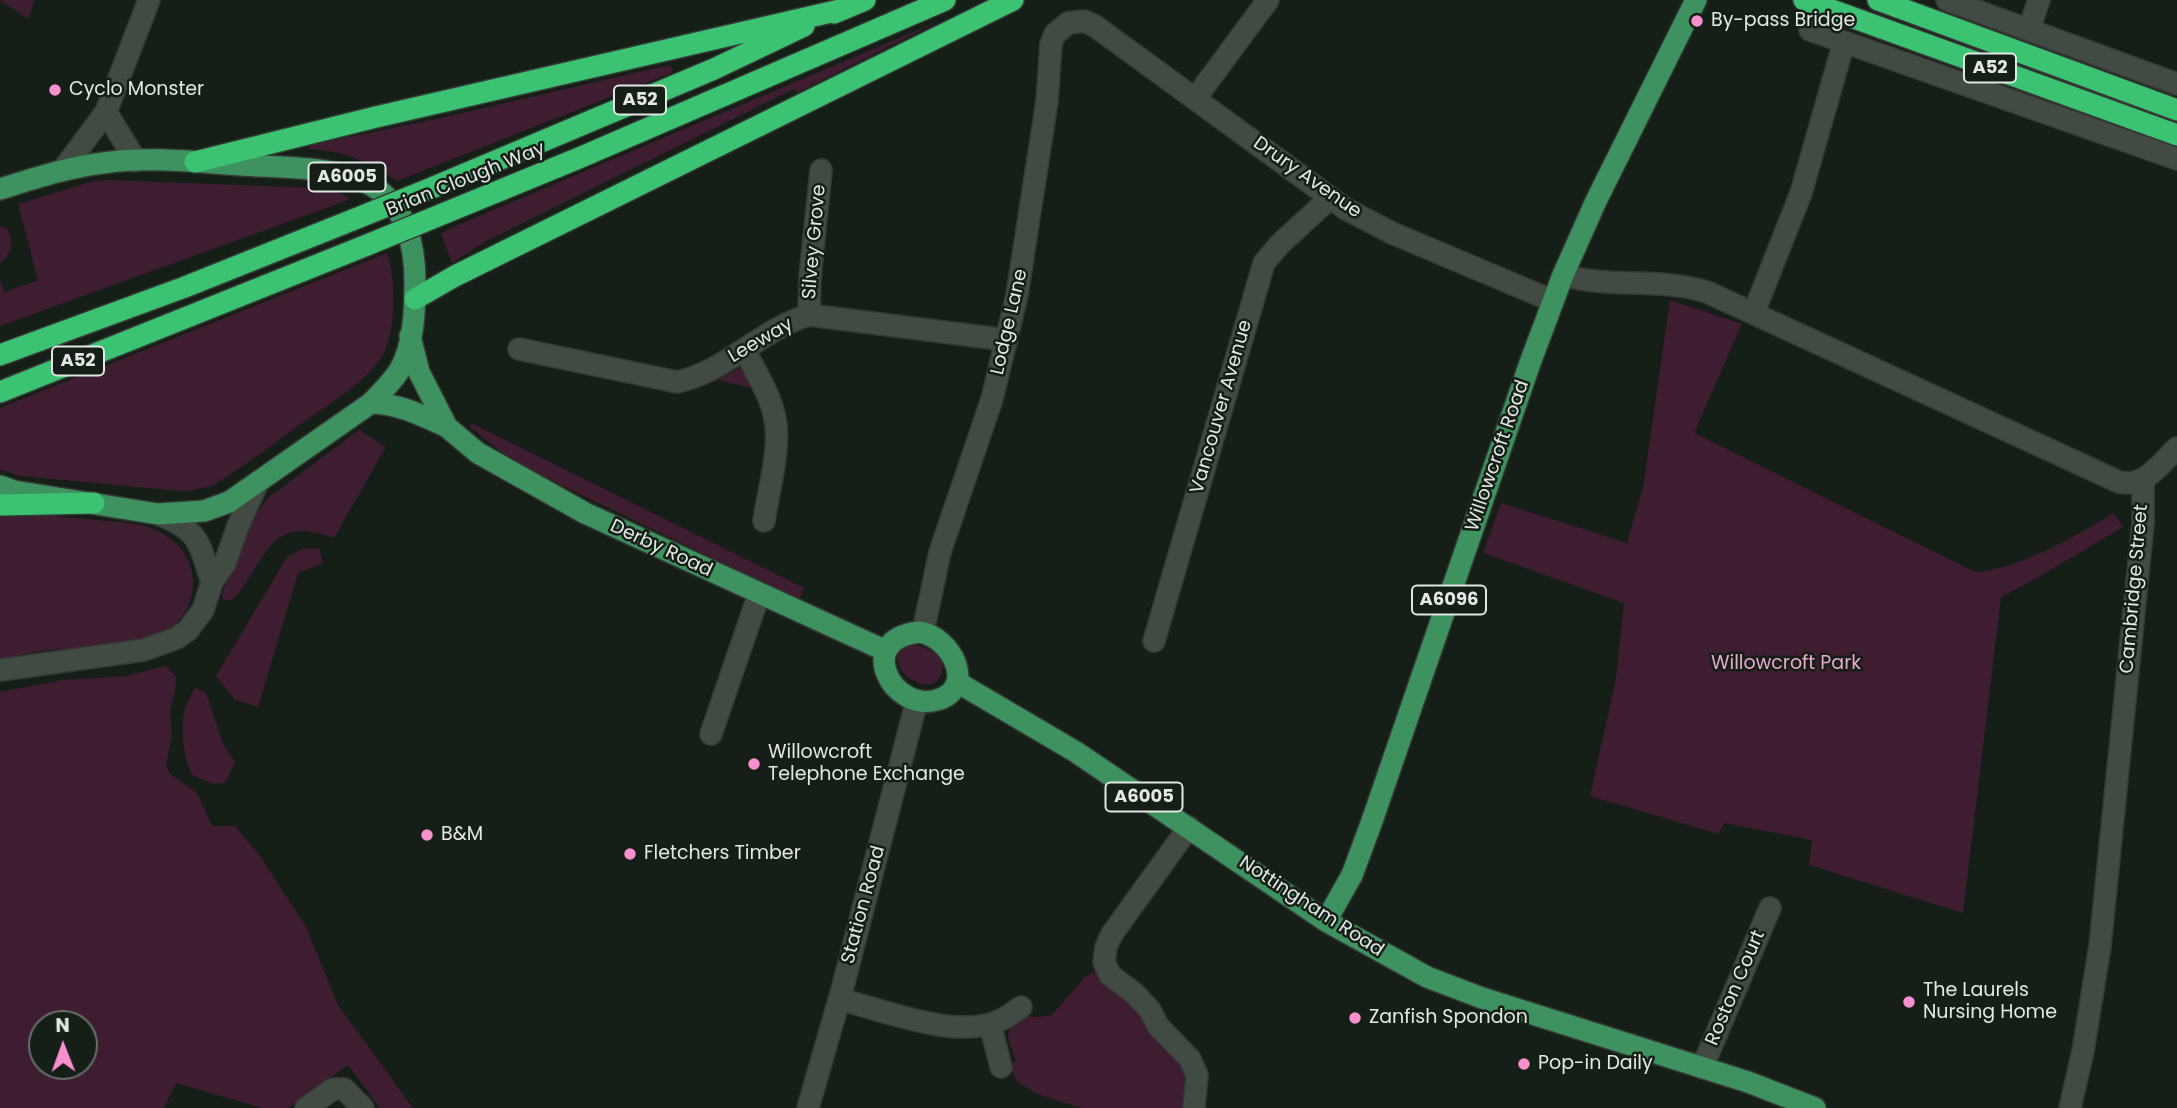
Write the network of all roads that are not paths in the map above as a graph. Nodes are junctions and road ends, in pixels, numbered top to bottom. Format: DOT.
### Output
graph roads {
  1 [pos="149,0"];
  2 [pos="864,0"];
  3 [pos="946,0"];
  4 [pos="1013,0"];
  5 [pos="1268,0"];
  6 [pos="1696,0"];
  7 [pos="1804,0"];
  8 [pos="1878,0"];
  9 [pos="1947,0"];
  10 [pos="2039,0"];
  11 [pos="844,9"];
  12 [pos="1081,20"];
  13 [pos="2029,29"];
  14 [pos="1810,30"];
  15 [pos="1844,42"];
  16 [pos="2177,84"];
  17 [pos="1195,99"];
  18 [pos="2177,110"];
  19 [pos="106,112"];
  20 [pos="2177,135"];
  21 [pos="2177,159"];
  22 [pos="136,161"];
  23 [pos="195,162"];
  24 [pos="821,170"];
  25 [pos="62,171"];
  26 [pos="0,189"];
  27 [pos="1330,198"];
  28 [pos="1563,275"];
  29 [pos="415,299"];
  30 [pos="1553,301"];
  31 [pos="1754,312"];
  32 [pos="809,315"];
  33 [pos="410,335"];
  34 [pos="1007,340"];
  35 [pos="519,349"];
  36 [pos="745,350"];
  37 [pos="0,355"];
  38 [pos="0,392"];
  39 [pos="371,403"];
  40 [pos="447,427"];
  41 [pos="2177,448"];
  42 [pos="2143,480"];
  43 [pos="258,482"];
  44 [pos="0,486"];
  45 [pos="94,503"];
  46 [pos="0,505"];
  47 [pos="158,514"];
  48 [pos="764,521"];
  49 [pos="212,582"];
  50 [pos="759,594"];
  51 [pos="923,632"];
  52 [pos="1154,641"];
  53 [pos="886,651"];
  54 [pos="0,670"];
  55 [pos="957,682"];
  56 [pos="917,700"];
  57 [pos="711,734"];
  58 [pos="1189,827"];
  59 [pos="1770,908"];
  60 [pos="1326,921"];
  61 [pos="839,999"];
  62 [pos="1021,1007"];
  63 [pos="990,1024"];
  64 [pos="1001,1067"];
  65 [pos="1702,1068"];
  66 [pos="306,1108"];
  67 [pos="363,1108"];
  68 [pos="808,1108"];
  69 [pos="1194,1108"];
  70 [pos="1814,1108"];
  71 [pos="2070,1108"];
  1 -- 19 [label="street"];
  2 -- 11 [label="highway, Brian Clough Way / A52"];
  3 -- 38 [label="highway, Brian Clough Way / A52, bridge"];
  4 -- 29 [label="highway"];
  5 -- 17 [label="street"];
  6 -- 28 [label="main road, Willowcroft Road / A6096"];
  7 -- 20 [label="highway, A52"];
  8 -- 18 [label="highway, A52"];
  9 -- 13 [label="street"];
  10 -- 13 [label="street"];
  11 -- 23 [label="highway"];
  11 -- 37 [label="highway, Brian Clough Way / A52, bridge"];
  12 -- 17 [label="street, Drury Avenue"];
  12 -- 34 [label="street, Lodge Lane"];
  13 -- 16 [label="street"];
  14 -- 15 [label="street"];
  15 -- 21 [label="street"];
  15 -- 31 [label="street"];
  17 -- 27 [label="street, Drury Avenue"];
  19 -- 22 [label="street"];
  19 -- 25 [label="street"];
  22 -- 23 [label="main road, A6005"];
  22 -- 25 [label="main road, A6005"];
  23 -- 29 [label="main road, A6005"];
  24 -- 32 [label="street, Silvey Grove"];
  25 -- 26 [label="main road, A6005"];
  27 -- 30 [label="street, Drury Avenue"];
  27 -- 52 [label="street, Vancouver Avenue"];
  28 -- 30 [label="main road, Willowcroft Road / A6096"];
  28 -- 31 [label="street, Cambridge Street"];
  29 -- 33 [label="main road, A6005"];
  30 -- 60 [label="main road, Willowcroft Road / A6096"];
  31 -- 42 [label="street, Cambridge Street"];
  32 -- 34 [label="street, Leeway"];
  32 -- 36 [label="street, Leeway"];
  33 -- 39 [label="main road"];
  33 -- 40 [label="main road, Derby Road / A6005"];
  34 -- 51 [label="street, Lodge Lane"];
  35 -- 36 [label="street, Leeway"];
  36 -- 48 [label="street"];
  39 -- 40 [label="main road, Derby Road / A6005"];
  39 -- 43 [label="main road"];
  40 -- 50 [label="main road, Derby Road / A6005"];
  41 -- 42 [label="street"];
  42 -- 71 [label="street, Cambridge Street"];
  43 -- 47 [label="main road"];
  43 -- 49 [label="street"];
  44 -- 45 [label="main road"];
  45 -- 46 [label="highway"];
  45 -- 47 [label="main road"];
  47 -- 49 [label="street"];
  49 -- 54 [label="street"];
  50 -- 53 [label="main road, Derby Road / A6005"];
  50 -- 57 [label="street"];
  51 -- 53 [label="main road"];
  51 -- 55 [label="main road"];
  53 -- 56 [label="main road"];
  55 -- 56 [label="main road"];
  55 -- 58 [label="main road, Nottingham Road / A6005"];
  56 -- 61 [label="street, Station Road"];
  58 -- 60 [label="main road, Nottingham Road / A6005"];
  58 -- 69 [label="street"];
  59 -- 65 [label="street, Roston Court"];
  60 -- 65 [label="main road, Nottingham Road / A6005"];
  61 -- 63 [label="street"];
  61 -- 68 [label="street, Station Road"];
  62 -- 63 [label="street"];
  63 -- 64 [label="street"];
  65 -- 70 [label="main road, Nottingham Road / A6005"];
  66 -- 67 [label="street"];
}
